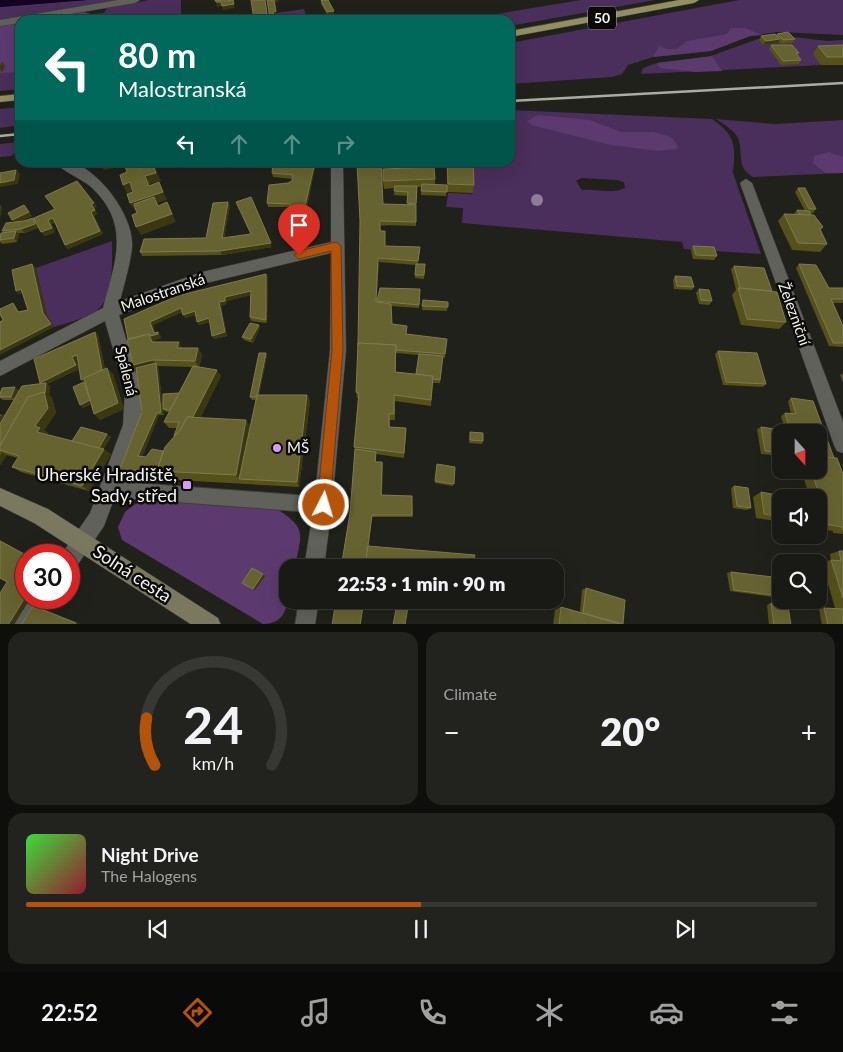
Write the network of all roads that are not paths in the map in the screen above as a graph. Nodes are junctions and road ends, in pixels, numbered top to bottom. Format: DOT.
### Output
graph roads {
  1 [pos="135,0"];
  2 [pos="694,0"];
  3 [pos="47,15"];
  4 [pos="15,20"];
  5 [pos="0,23"];
  6 [pos="515,33"];
  7 [pos="15,98"];
  8 [pos="0,99"];
  9 [pos="72,167"];
  10 [pos="337,167"];
  11 [pos="746,183"];
  12 [pos="336,246"];
  13 [pos="110,311"];
  14 [pos="0,369"];
  15 [pos="843,445"];
  16 [pos="109,489"];
  17 [pos="0,497"];
  18 [pos="324,505"];
  19 [pos="81,541"];
  20 [pos="79,544"];
  21 [pos="315,559"];
  22 [pos="34,609"];
  23 [pos="308,609"];
  24 [pos="24,624"];
  25 [pos="211,624"];
  26 [pos="305,624"];
  1 -- 3 [label="street"];
  2 -- 6 [label="main road, 50"];
  4 -- 5 [label="street"];
  7 -- 8 [label="main road"];
  9 -- 13 [label="street"];
  10 -- 12 [label="street"];
  11 -- 15 [label="street, Železniční"];
  12 -- 13 [label="street, Malostranská"];
  12 -- 18 [label="street"];
  13 -- 14 [label="street, Malostranská"];
  13 -- 16 [label="street, Spálená"];
  16 -- 18 [label="lane"];
  16 -- 19 [label="street, Spálená"];
  17 -- 19 [label="street, Solná cesta"];
  18 -- 21 [label="street"];
  19 -- 20 [label="street, Spálená"];
  19 -- 25 [label="street, Solná cesta"];
  22 -- 24 [label="street"];
  23 -- 26 [label="street"];
}
